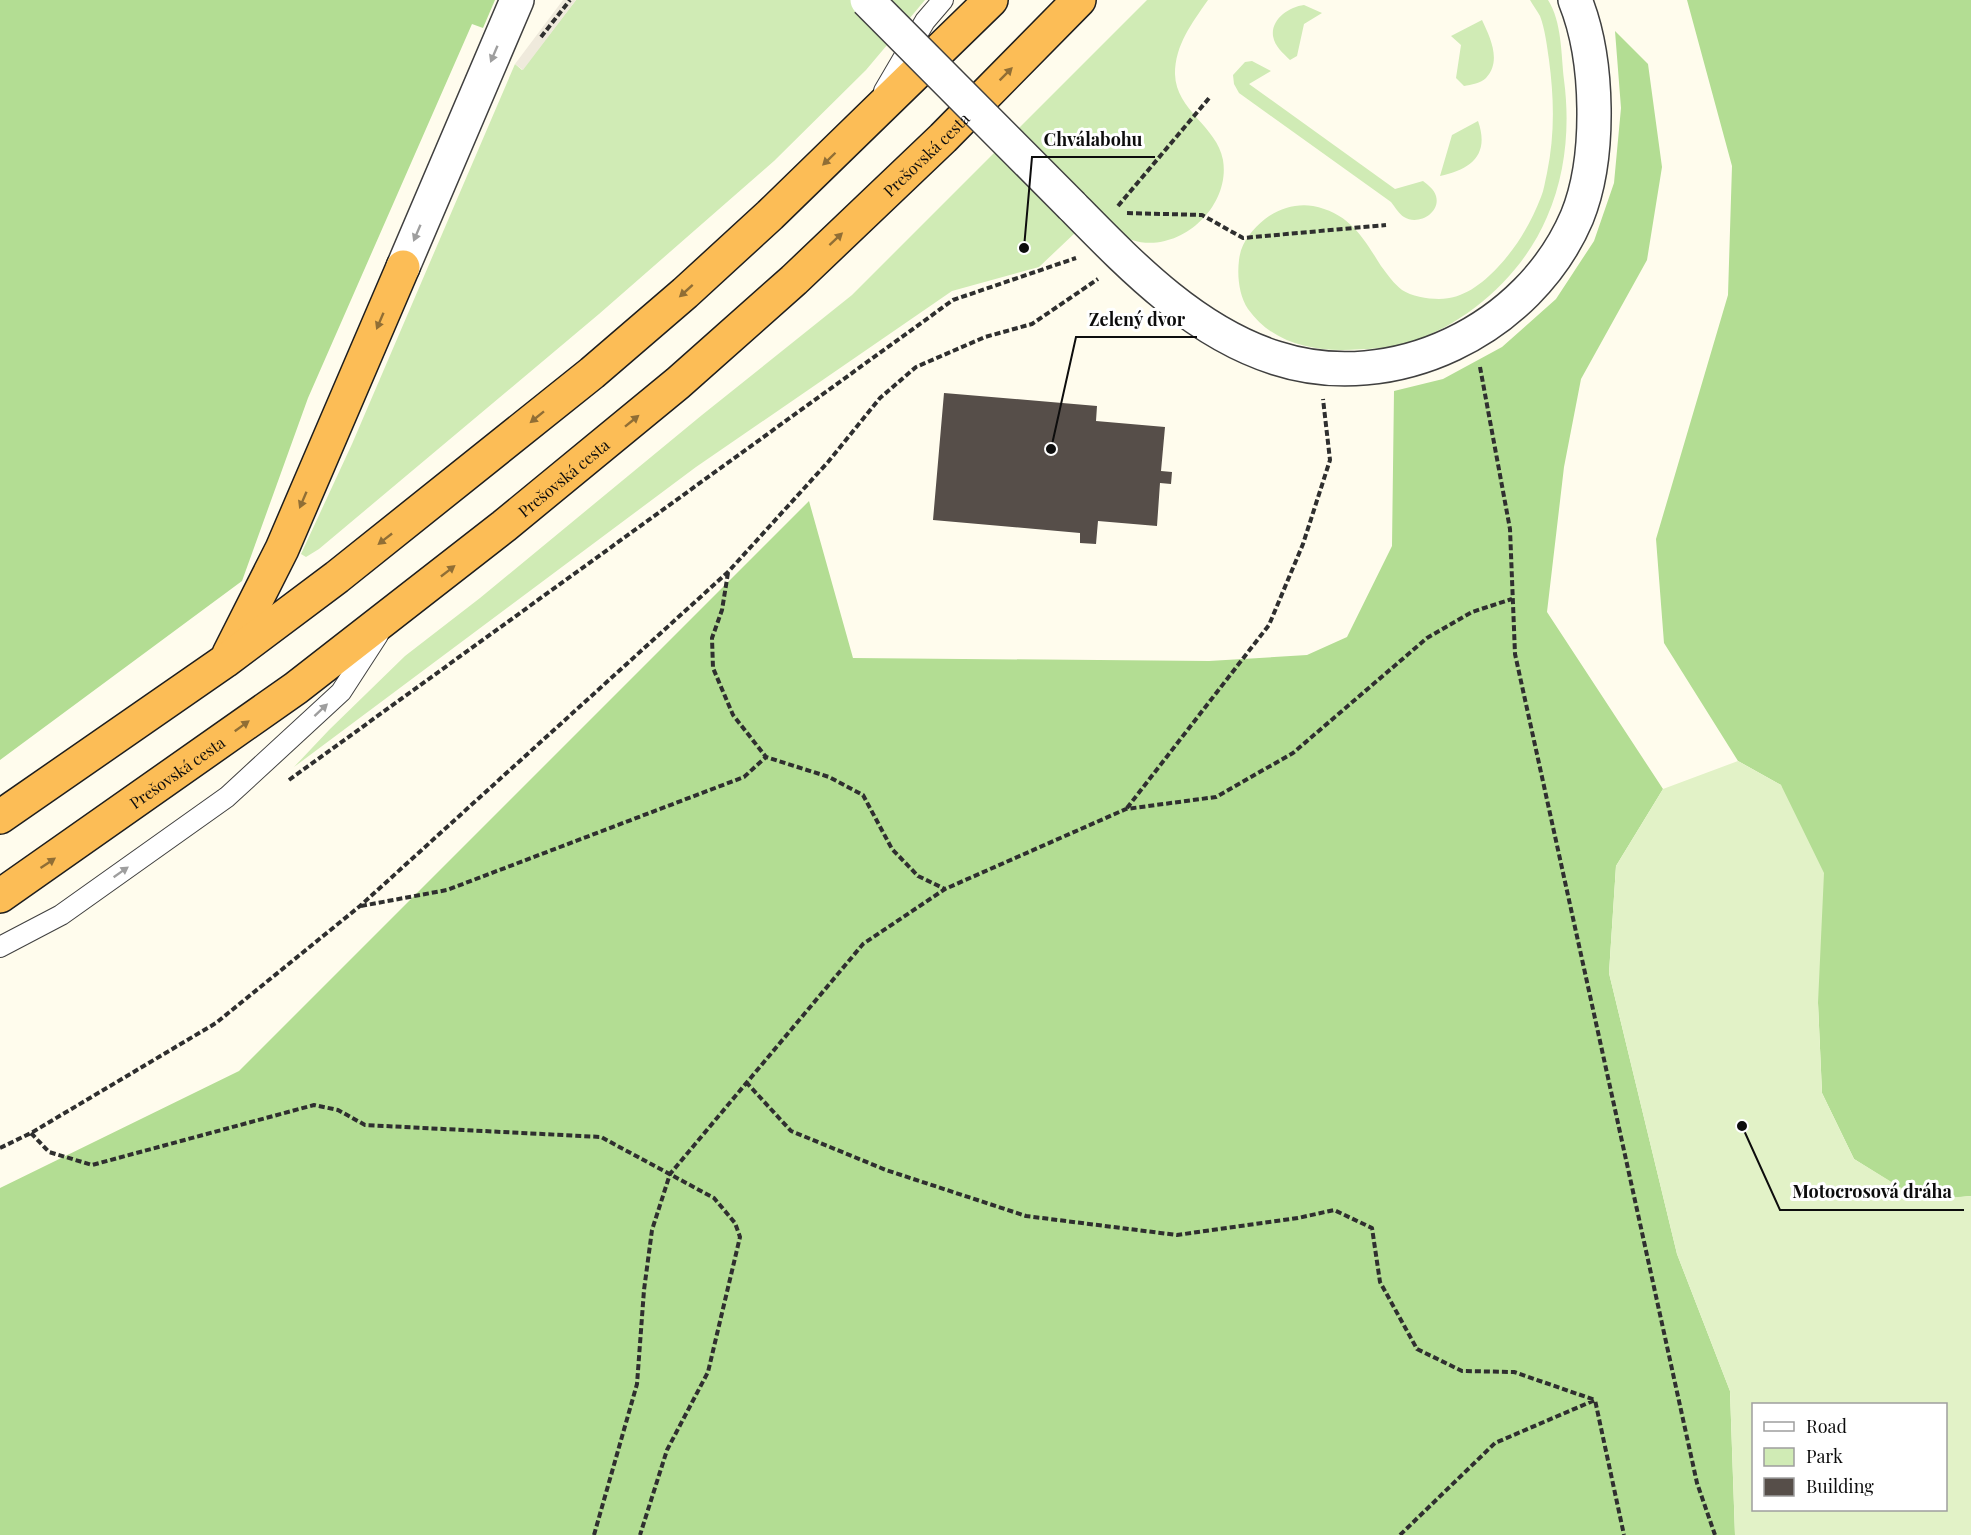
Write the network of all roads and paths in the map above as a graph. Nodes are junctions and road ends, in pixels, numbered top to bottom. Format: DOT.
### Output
graph roads {
  1 [pos="867,0"];
  2 [pos="943,0"];
  3 [pos="991,0"];
  4 [pos="1079,0"];
  5 [pos="1575,0"];
  6 [pos="517,1"];
  7 [pos="1210,97"];
  8 [pos="862,127"];
  9 [pos="1106,223"];
  10 [pos="1386,225"];
  11 [pos="1123,257"];
  12 [pos="403,267"];
  13 [pos="1474,333"];
  14 [pos="1319,368"];
  15 [pos="728,572"];
  16 [pos="1512,599"];
  17 [pos="391,615"];
  18 [pos="225,661"];
  19 [pos="766,757"];
  20 [pos="280,786"];
  21 [pos="1126,809"];
  22 [pos="0,817"];
  23 [pos="945,889"];
  24 [pos="0,896"];
  25 [pos="360,906"];
  26 [pos="0,947"];
  27 [pos="746,1082"];
  28 [pos="31,1133"];
  29 [pos="0,1148"];
  30 [pos="670,1174"];
  31 [pos="1595,1400"];
  32 [pos="594,1535"];
  33 [pos="640,1535"];
  34 [pos="1400,1535"];
  35 [pos="1624,1535"];
  36 [pos="1716,1535"];
  1 -- 9 [label="street, bridge"];
  2 -- 8 [label="lane"];
  3 -- 8 [label="highway"];
  17 -- 4 [label="highway, Prešovská cesta, one-way"];
  5 -- 13 [label="street"];
  6 -- 12 [label="street, one-way"];
  7 -- 9 [label="path"];
  8 -- 18 [label="highway, one-way"];
  9 -- 10 [label="path"];
  9 -- 11 [label="street"];
  9 -- 20 [label="path"];
  11 -- 14 [label="street"];
  11 -- 15 [label="path"];
  12 -- 18 [label="highway, one-way"];
  13 -- 14 [label="street"];
  13 -- 16 [label="path"];
  14 -- 21 [label="path"];
  15 -- 19 [label="path"];
  15 -- 25 [label="path"];
  16 -- 21 [label="path"];
  16 -- 36 [label="path"];
  24 -- 17 [label="highway, Prešovská cesta, one-way"];
  26 -- 17 [label="lane, one-way"];
  18 -- 22 [label="highway"];
  19 -- 23 [label="path"];
  19 -- 25 [label="path"];
  21 -- 23 [label="path"];
  23 -- 27 [label="path"];
  25 -- 28 [label="path"];
  27 -- 30 [label="path"];
  27 -- 31 [label="path"];
  28 -- 29 [label="path"];
  28 -- 30 [label="path"];
  30 -- 32 [label="path"];
  30 -- 33 [label="path"];
  31 -- 34 [label="path"];
  31 -- 35 [label="path"];
}
